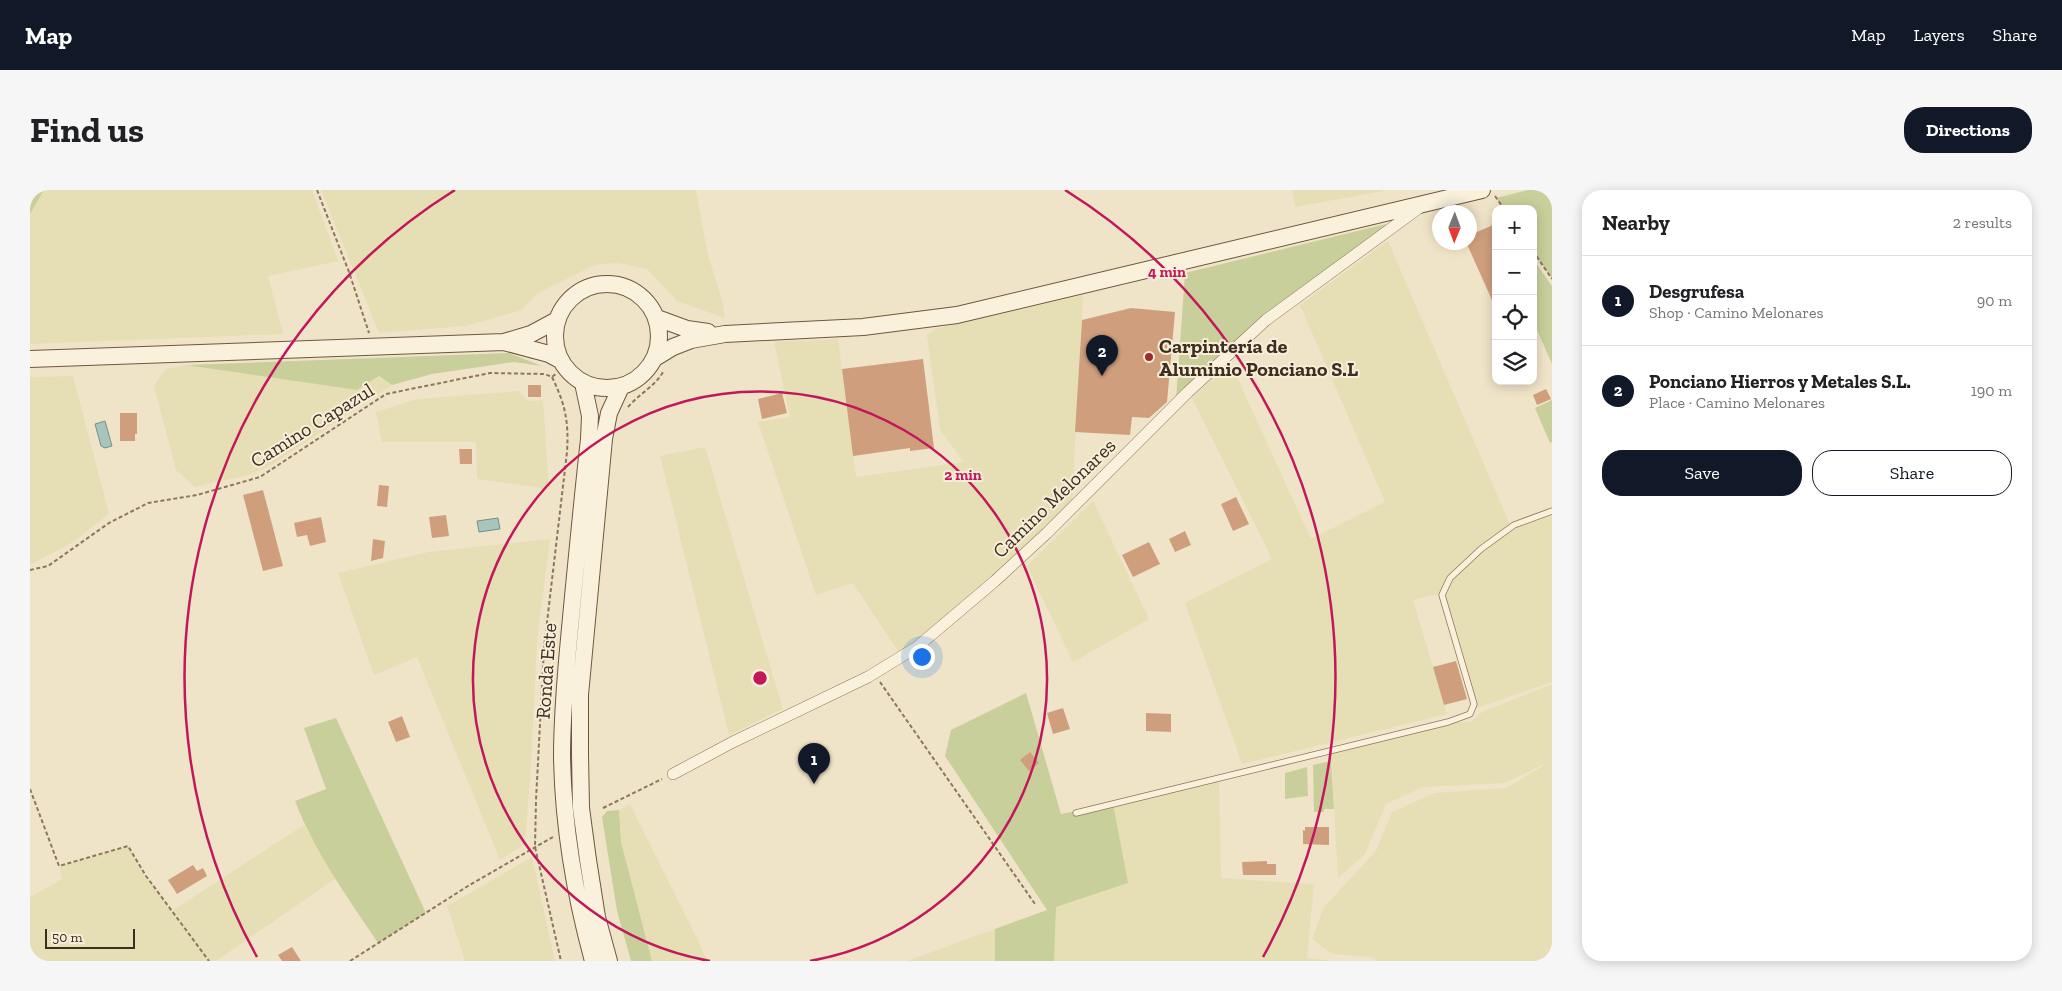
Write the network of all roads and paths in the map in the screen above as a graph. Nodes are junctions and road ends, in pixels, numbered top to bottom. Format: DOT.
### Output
graph roads {
  1 [pos="317,190"];
  2 [pos="1482,190"];
  3 [pos="1491,190"];
  4 [pos="1428,201"];
  5 [pos="1501,205"];
  6 [pos="1537,258"];
  7 [pos="1552,279"];
  8 [pos="657,318"];
  9 [pos="557,320"];
  10 [pos="725,334"];
  11 [pos="504,342"];
  12 [pos="374,347"];
  13 [pos="659,356"];
  14 [pos="30,359"];
  15 [pos="559,368"];
  16 [pos="583,383"];
  17 [pos="621,387"];
  18 [pos="624,412"];
  19 [pos="1552,512"];
  20 [pos="30,570"];
  21 [pos="874,674"];
  22 [pos="673,774"];
  23 [pos="30,789"];
  24 [pos="604,808"];
  25 [pos="1076,813"];
  26 [pos="555,836"];
  27 [pos="535,847"];
  28 [pos="1035,904"];
  29 [pos="209,961"];
  30 [pos="350,961"];
  31 [pos="562,961"];
  32 [pos="593,961"];
  33 [pos="609,961"];
  1 -- 12 [label="path"];
  2 -- 4 [label="main road"];
  3 -- 5 [label="path"];
  4 -- 10 [label="main road"];
  4 -- 21 [label="street, Camino Melonares"];
  6 -- 7 [label="path"];
  8 -- 9 [label="main road"];
  8 -- 10 [label="main road"];
  8 -- 13 [label="main road"];
  9 -- 11 [label="main road"];
  9 -- 15 [label="main road"];
  10 -- 13 [label="main road"];
  11 -- 12 [label="main road"];
  11 -- 15 [label="main road"];
  12 -- 14 [label="main road"];
  13 -- 17 [label="main road"];
  13 -- 18 [label="path"];
  15 -- 16 [label="main road"];
  15 -- 20 [label="path, Camino Capazul"];
  15 -- 27 [label="path"];
  16 -- 17 [label="main road"];
  16 -- 32 [label="main road, Ronda Este"];
  17 -- 33 [label="main road, Ronda Este"];
  19 -- 25 [label="lane"];
  21 -- 22 [label="street, Camino Melonares"];
  21 -- 28 [label="path"];
  22 -- 24 [label="path"];
  23 -- 29 [label="path"];
  26 -- 27 [label="path"];
  27 -- 30 [label="path"];
  27 -- 31 [label="path"];
}
